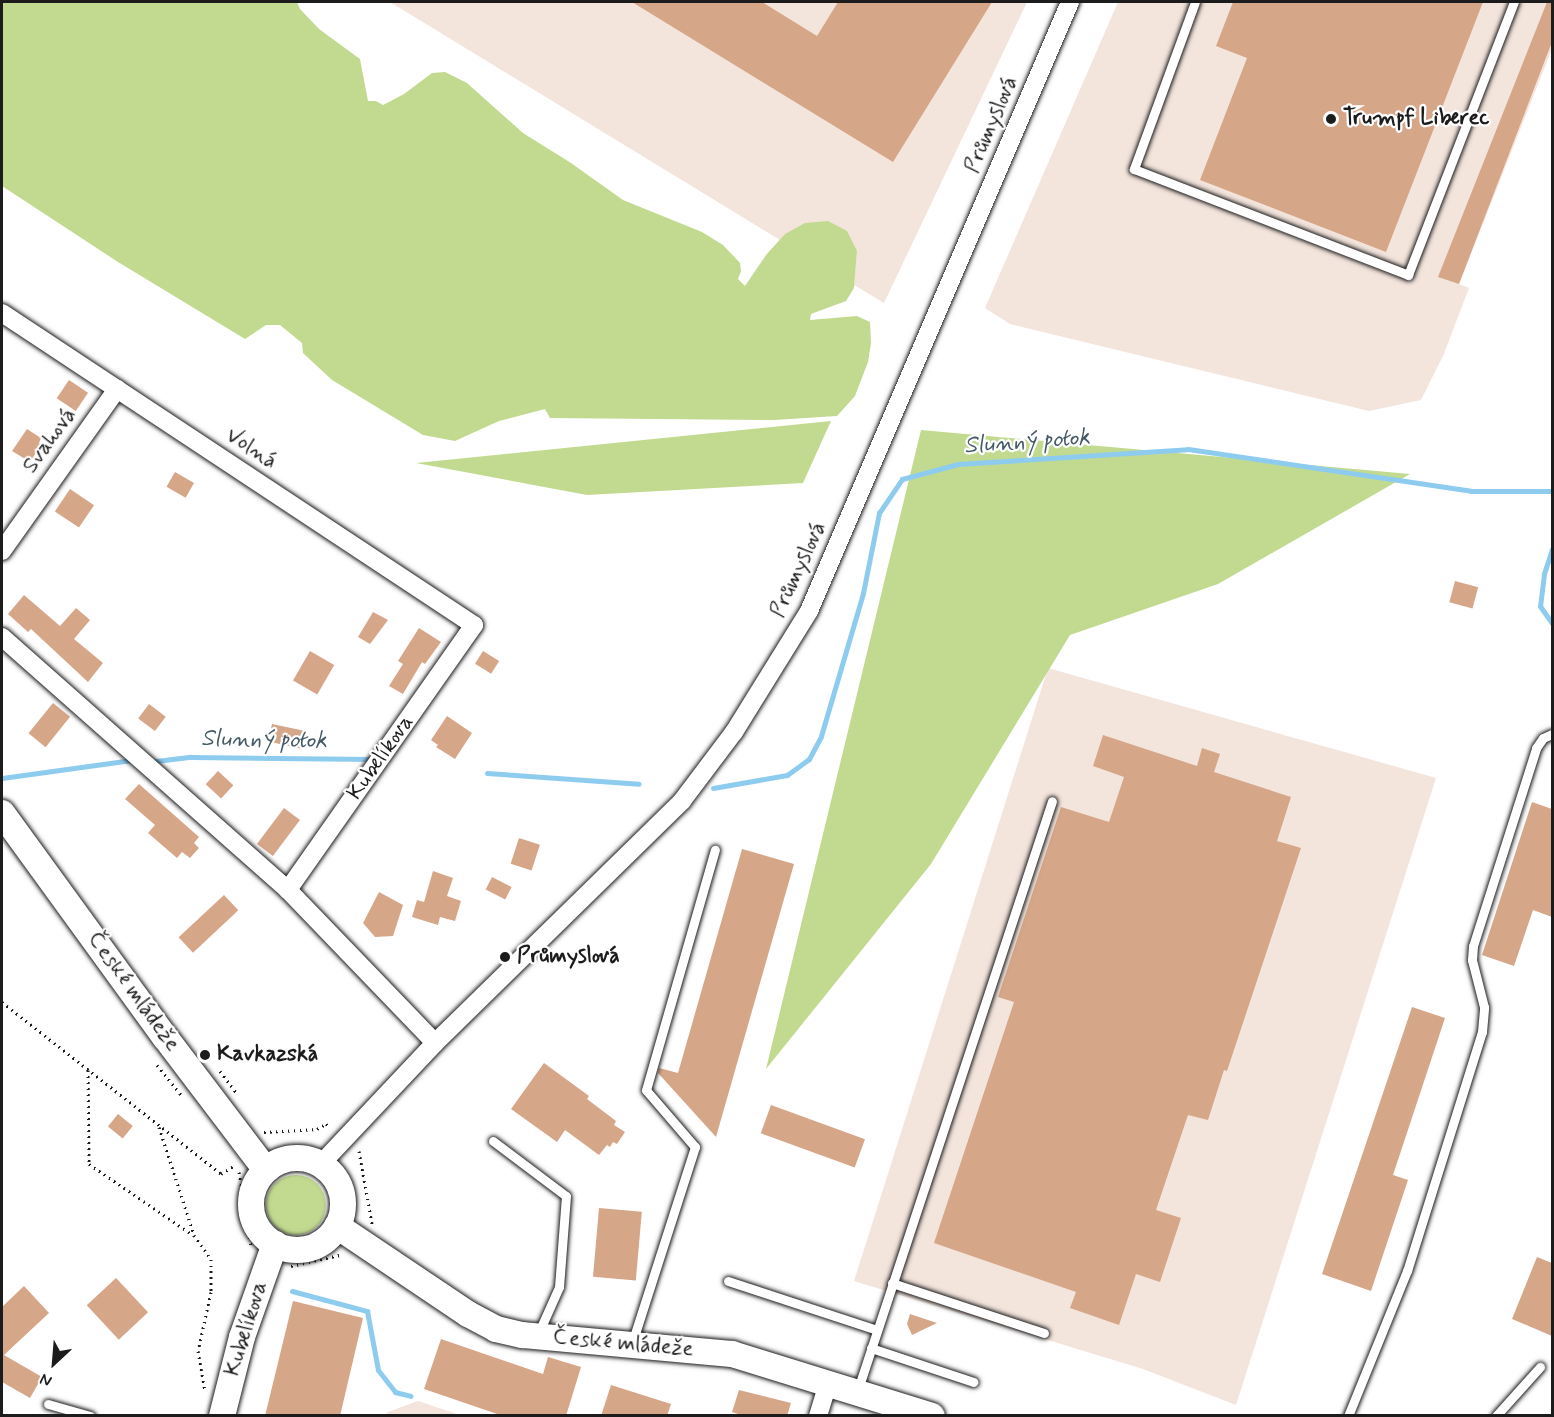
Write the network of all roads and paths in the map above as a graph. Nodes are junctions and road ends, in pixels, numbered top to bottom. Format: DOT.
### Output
graph roads {
  1 [pos="1070,2"];
  2 [pos="1195,2"];
  3 [pos="1514,2"];
  4 [pos="2,313"];
  5 [pos="117,389"];
  6 [pos="2,551"];
  7 [pos="474,625"];
  8 [pos="2,637"];
  9 [pos="1552,734"];
  10 [pos="1052,801"];
  11 [pos="2,813"];
  12 [pos="715,850"];
  13 [pos="288,890"];
  14 [pos="435,1043"];
  15 [pos="88,1070"];
  16 [pos="159,1126"];
  17 [pos="263,1131"];
  18 [pos="344,1138"];
  19 [pos="493,1141"];
  20 [pos="320,1165"];
  21 [pos="238,1166"];
  22 [pos="266,1170"];
  23 [pos="337,1226"];
  24 [pos="194,1235"];
  25 [pos="360,1240"];
  26 [pos="272,1252"];
  27 [pos="728,1281"];
  28 [pos="892,1283"];
  29 [pos="877,1330"];
  30 [pos="1044,1333"];
  31 [pos="537,1337"];
  32 [pos="631,1345"];
  33 [pos="871,1348"];
  34 [pos="1540,1367"];
  35 [pos="974,1382"];
  36 [pos="828,1383"];
  37 [pos="856,1392"];
  38 [pos="48,1404"];
  39 [pos="214,1407"];
  40 [pos="90,1416"];
  41 [pos="818,1416"];
  42 [pos="932,1416"];
  43 [pos="1348,1416"];
  44 [pos="1496,1416"];
  1 -- 14 [label="street, Průmyslová"];
  2 -- 3 [label="lane"];
  4 -- 5 [label="street, Volná"];
  5 -- 6 [label="street, Svahová"];
  5 -- 7 [label="street, Volná"];
  7 -- 13 [label="street, Kubelíkova"];
  8 -- 13 [label="street"];
  9 -- 43 [label="lane"];
  10 -- 28 [label="lane"];
  11 -- 22 [label="street, České mládeže"];
  12 -- 32 [label="lane"];
  13 -- 14 [label="street"];
  14 -- 18 [label="street, Průmyslová"];
  15 -- 24 [label="path"];
  16 -- 24 [label="path"];
  17 -- 18 [label="path"];
  18 -- 20 [label="street, Průmyslová"];
  18 -- 25 [label="path"];
  19 -- 31 [label="lane"];
  20 -- 22 [label="street"];
  20 -- 23 [label="street"];
  21 -- 26 [label="path"];
  22 -- 26 [label="street"];
  23 -- 25 [label="street, České mládeže"];
  23 -- 26 [label="street"];
  24 -- 39 [label="path"];
  25 -- 26 [label="path"];
  25 -- 31 [label="street, České mládeže"];
  26 -- 39 [label="street, Kubelíkova"];
  27 -- 29 [label="lane"];
  28 -- 29 [label="lane"];
  28 -- 30 [label="lane"];
  29 -- 33 [label="lane"];
  31 -- 32 [label="street, České mládeže"];
  32 -- 36 [label="street, České mládeže"];
  33 -- 35 [label="lane"];
  33 -- 37 [label="lane"];
  34 -- 44 [label="lane"];
  36 -- 37 [label="street, České mládeže"];
  36 -- 41 [label="street"];
  37 -- 42 [label="street, České mládeže"];
  38 -- 40 [label="lane"];
}
